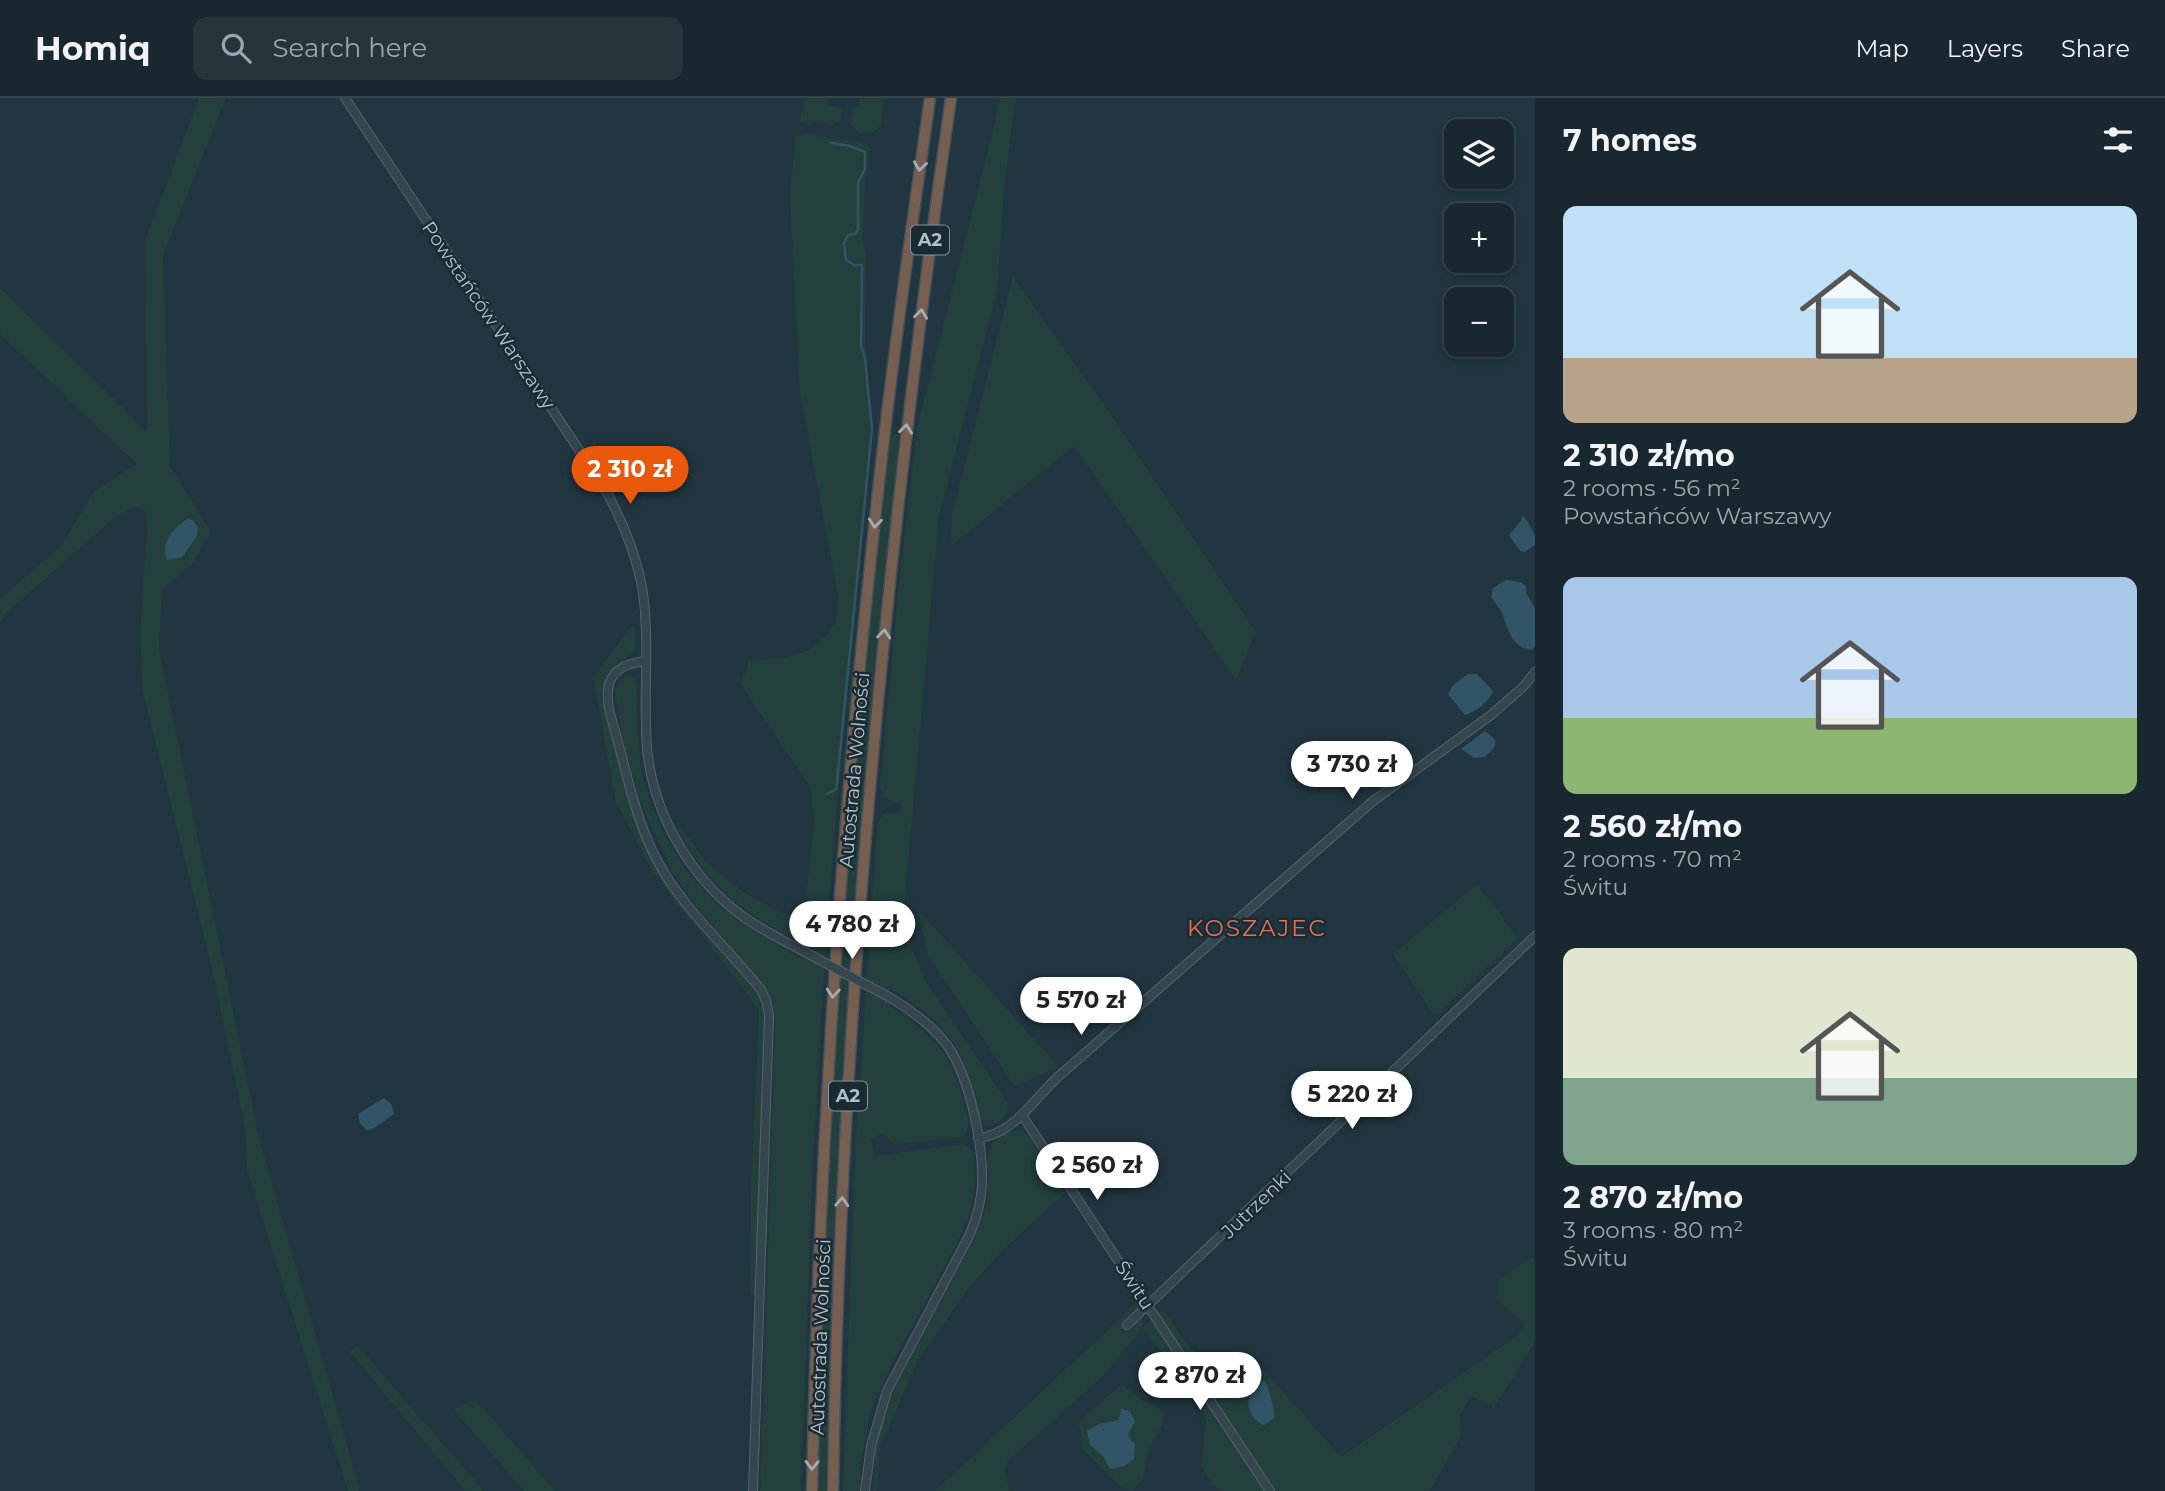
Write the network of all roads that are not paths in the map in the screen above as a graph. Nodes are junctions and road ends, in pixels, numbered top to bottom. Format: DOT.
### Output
graph roads {
  1 [pos="345,98"];
  2 [pos="930,98"];
  3 [pos="951,98"];
  4 [pos="646,660"];
  5 [pos="1535,672"];
  6 [pos="1535,936"];
  7 [pos="1022,1115"];
  8 [pos="978,1138"];
  9 [pos="1149,1305"];
  10 [pos="1127,1325"];
  11 [pos="753,1491"];
  12 [pos="812,1491"];
  13 [pos="833,1491"];
  14 [pos="866,1491"];
  15 [pos="1270,1491"];
  1 -- 4 [label="street, Powstańców Warszawy"];
  2 -- 12 [label="highway, Autostrada Wolności / A2, one-way"];
  13 -- 3 [label="highway, Autostrada Wolności / A2, one-way"];
  4 -- 8 [label="street, Powstańców Warszawy, bridge"];
  4 -- 11 [label="street"];
  5 -- 7 [label="street"];
  6 -- 9 [label="street, Jutrzenki"];
  7 -- 8 [label="street"];
  7 -- 9 [label="street, Świtu"];
  8 -- 14 [label="street, Powstańców Warszawy"];
  9 -- 10 [label="street, Jutrzenki"];
  9 -- 15 [label="street, Świtu"];
}
